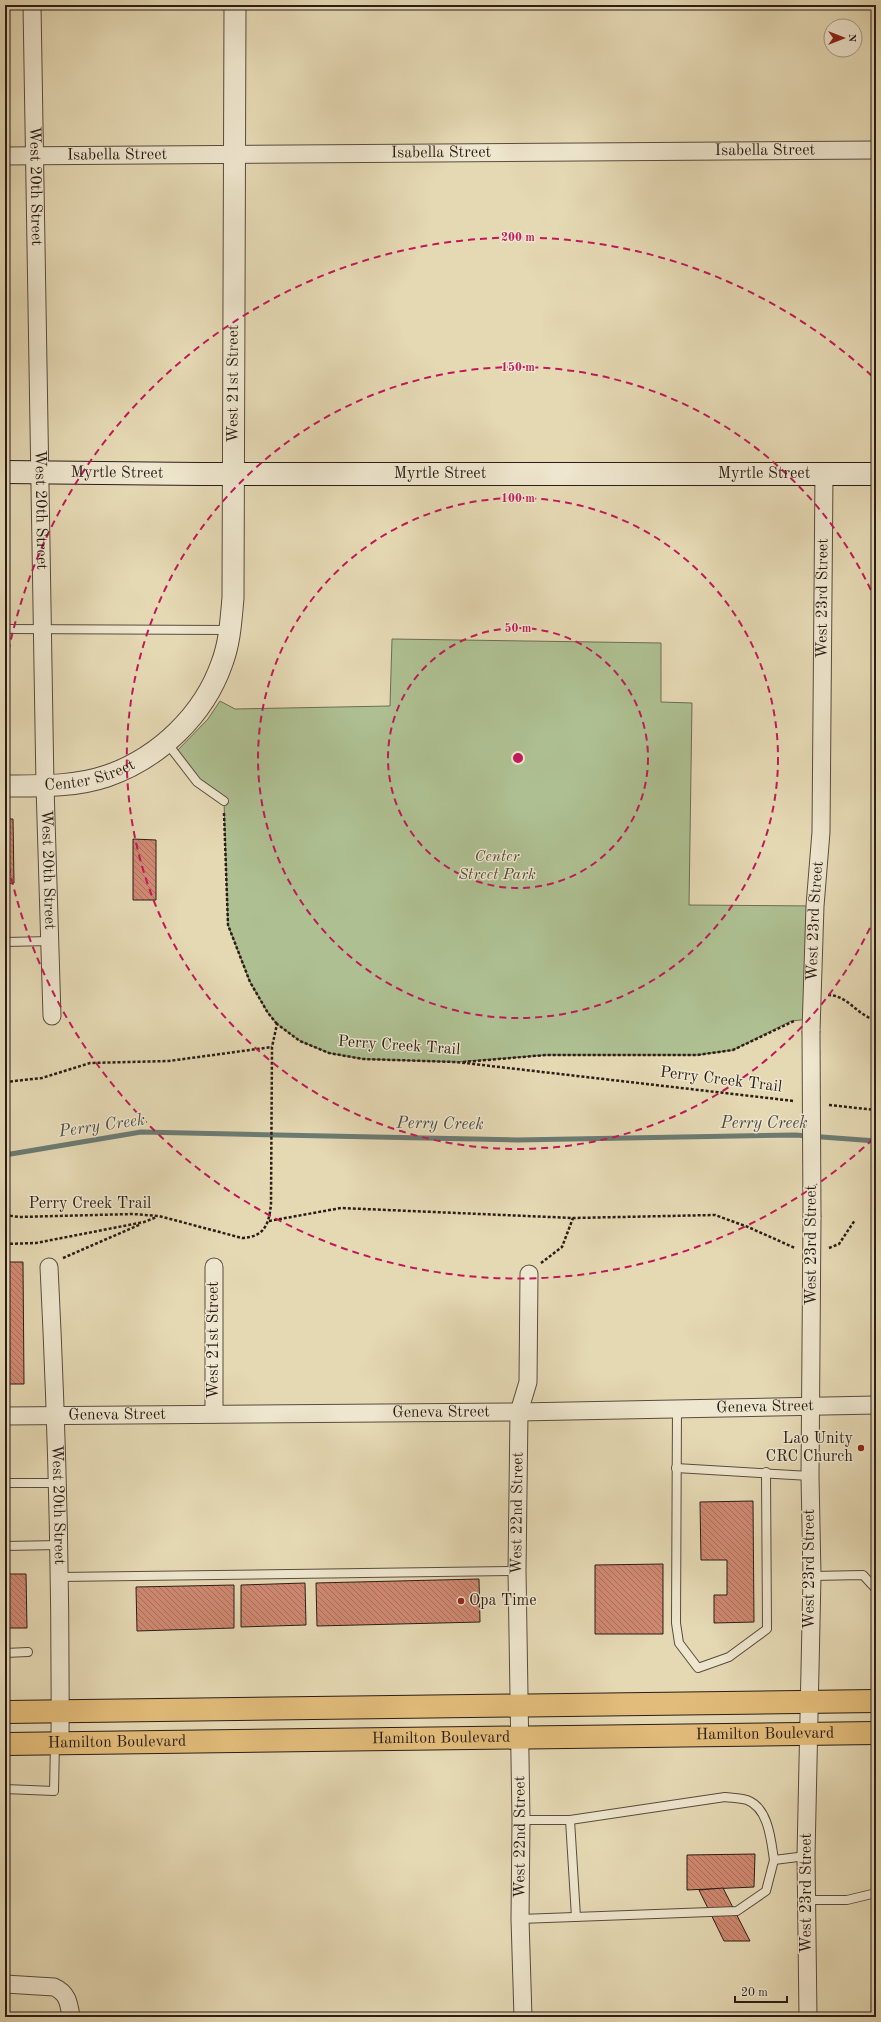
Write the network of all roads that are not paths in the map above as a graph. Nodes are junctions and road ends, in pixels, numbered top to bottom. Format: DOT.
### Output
graph roads {
  1 [pos="32,5"];
  2 [pos="234,5"];
  3 [pos="876,150"];
  4 [pos="234,154"];
  5 [pos="5,156"];
  6 [pos="35,156"];
  7 [pos="41,471"];
  8 [pos="5,472"];
  9 [pos="233,473"];
  10 [pos="824,474"];
  11 [pos="876,474"];
  12 [pos="43,628"];
  13 [pos="5,629"];
  14 [pos="230,630"];
  15 [pos="167,743"];
  16 [pos="5,786"];
  17 [pos="45,786"];
  18 [pos="224,801"];
  19 [pos="51,941"];
  20 [pos="5,942"];
  21 [pos="52,1016"];
  22 [pos="49,1267"];
  23 [pos="214,1267"];
  24 [pos="529,1274"];
  25 [pos="876,1404"];
  26 [pos="812,1407"];
  27 [pos="677,1408"];
  28 [pos="519,1412"];
  29 [pos="214,1414"];
  30 [pos="5,1416"];
  31 [pos="56,1416"];
  32 [pos="676,1468"];
  33 [pos="766,1472"];
  34 [pos="810,1476"];
  35 [pos="5,1484"];
  36 [pos="58,1484"];
  37 [pos="59,1545"];
  38 [pos="5,1546"];
  39 [pos="517,1571"];
  40 [pos="812,1576"];
  41 [pos="59,1577"];
  42 [pos="876,1589"];
  43 [pos="28,1652"];
  44 [pos="5,1653"];
  45 [pos="876,1701"];
  46 [pos="808,1702"];
  47 [pos="520,1706"];
  48 [pos="60,1711"];
  49 [pos="5,1712"];
  50 [pos="876,1733"];
  51 [pos="809,1734"];
  52 [pos="520,1738"];
  53 [pos="57,1743"];
  54 [pos="5,1744"];
  55 [pos="5,1789"];
  56 [pos="521,1820"];
  57 [pos="570,1820"];
  58 [pos="806,1856"];
  59 [pos="774,1860"];
  60 [pos="876,1893"];
  61 [pos="807,1900"];
  62 [pos="576,1917"];
  63 [pos="520,1919"];
  64 [pos="9,1984"];
  65 [pos="71,2017"];
  66 [pos="523,2017"];
  67 [pos="808,2017"];
  1 -- 6 [label="street, West 20th Street"];
  2 -- 4 [label="street, West 21st Street"];
  3 -- 4 [label="street, Isabella Street"];
  4 -- 6 [label="street, Isabella Street"];
  4 -- 9 [label="street, West 21st Street"];
  5 -- 6 [label="street, Isabella Street"];
  6 -- 7 [label="street, West 20th Street"];
  7 -- 8 [label="main road, Myrtle Street"];
  7 -- 9 [label="main road, Myrtle Street"];
  7 -- 12 [label="street, West 20th Street"];
  9 -- 10 [label="main road, Myrtle Street"];
  9 -- 14 [label="street, West 21st Street"];
  10 -- 11 [label="main road, Myrtle Street"];
  10 -- 26 [label="street, West 23rd Street, bridge"];
  12 -- 13 [label="lane"];
  12 -- 14 [label="lane"];
  12 -- 17 [label="street, West 20th Street"];
  14 -- 15 [label="street, West 21st Street"];
  15 -- 17 [label="street, Center Street"];
  15 -- 18 [label="lane"];
  16 -- 17 [label="street, Center Street"];
  17 -- 19 [label="street, West 20th Street"];
  19 -- 20 [label="lane"];
  19 -- 21 [label="street, West 20th Street"];
  22 -- 31 [label="street, West 20th Street"];
  23 -- 29 [label="street, West 21st Street"];
  24 -- 28 [label="street, West 22nd Street"];
  25 -- 26 [label="street, Geneva Street"];
  26 -- 27 [label="street, Geneva Street"];
  26 -- 34 [label="street, West 23rd Street"];
  27 -- 28 [label="street, Geneva Street"];
  27 -- 32 [label="lane"];
  28 -- 29 [label="street, Geneva Street"];
  28 -- 39 [label="street, West 22nd Street"];
  29 -- 31 [label="street, Geneva Street"];
  30 -- 31 [label="street, Geneva Street"];
  31 -- 36 [label="street, West 20th Street"];
  32 -- 33 [label="lane"];
  32 -- 33 [label="lane"];
  33 -- 34 [label="lane"];
  34 -- 40 [label="street, West 23rd Street"];
  35 -- 36 [label="lane"];
  36 -- 37 [label="street, West 20th Street"];
  37 -- 38 [label="lane"];
  37 -- 41 [label="street, West 20th Street"];
  39 -- 41 [label="lane"];
  39 -- 47 [label="street, West 22nd Street"];
  40 -- 42 [label="lane"];
  40 -- 46 [label="street, West 23rd Street"];
  41 -- 48 [label="street, West 20th Street"];
  43 -- 44 [label="lane"];
  45 -- 46 [label="main road, Hamilton Boulevard"];
  46 -- 47 [label="main road, Hamilton Boulevard"];
  46 -- 51 [label="street, West 23rd Street"];
  47 -- 48 [label="main road, Hamilton Boulevard"];
  47 -- 52 [label="street, West 22nd Street"];
  48 -- 49 [label="main road, Hamilton Boulevard"];
  48 -- 53 [label="street, West 20th Street"];
  50 -- 51 [label="main road, Hamilton Boulevard"];
  51 -- 52 [label="main road, Hamilton Boulevard"];
  51 -- 58 [label="street, West 23rd Street"];
  52 -- 53 [label="main road, Hamilton Boulevard"];
  52 -- 56 [label="street, West 22nd Street"];
  53 -- 54 [label="main road, Hamilton Boulevard"];
  53 -- 55 [label="lane"];
  56 -- 57 [label="lane"];
  56 -- 63 [label="street, West 22nd Street"];
  57 -- 59 [label="lane"];
  57 -- 62 [label="lane"];
  58 -- 59 [label="lane"];
  58 -- 61 [label="street, West 23rd Street"];
  59 -- 62 [label="lane"];
  60 -- 61 [label="lane"];
  61 -- 67 [label="street, West 23rd Street"];
  62 -- 63 [label="lane"];
  63 -- 66 [label="street, West 22nd Street"];
  64 -- 65 [label="street"];
}
